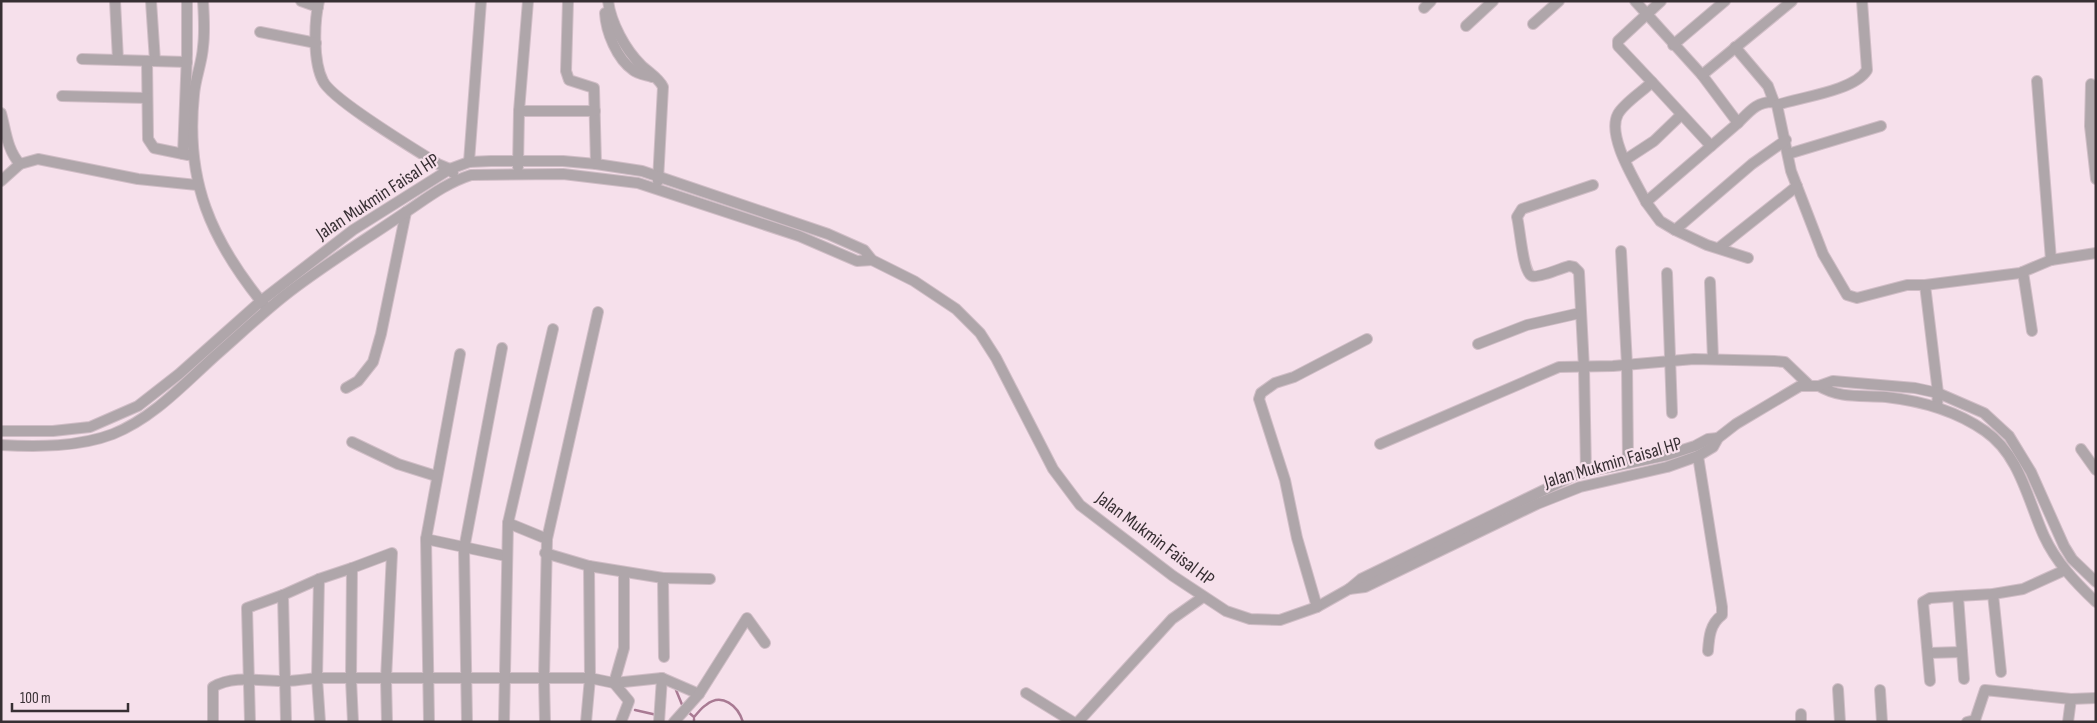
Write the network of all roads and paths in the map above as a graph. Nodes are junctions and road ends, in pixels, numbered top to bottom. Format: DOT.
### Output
graph roads {
  1 [pos="115,1"];
  2 [pos="151,1"];
  3 [pos="186,1"];
  4 [pos="203,1"];
  5 [pos="301,1"];
  6 [pos="480,1"];
  7 [pos="528,1"];
  8 [pos="568,1"];
  9 [pos="606,1"];
  10 [pos="1493,1"];
  11 [pos="1559,1"];
  12 [pos="1635,1"];
  13 [pos="1661,1"];
  14 [pos="1725,1"];
  15 [pos="1792,1"];
  16 [pos="1862,1"];
  17 [pos="318,4"];
  18 [pos="1646,14"];
  19 [pos="1534,24"];
  20 [pos="1466,26"];
  21 [pos="260,32"];
  22 [pos="316,43"];
  23 [pos="1673,45"];
  24 [pos="1735,47"];
  25 [pos="82,58"];
  26 [pos="118,60"];
  27 [pos="151,61"];
  28 [pos="186,62"];
  29 [pos="1702,75"];
  30 [pos="2037,81"];
  31 [pos="1652,82"];
  32 [pos="2091,84"];
  33 [pos="62,96"];
  34 [pos="147,98"];
  35 [pos="1776,103"];
  36 [pos="519,111"];
  37 [pos="595,111"];
  38 [pos="1,113"];
  39 [pos="1681,115"];
  40 [pos="1738,123"];
  41 [pos="1881,126"];
  42 [pos="1786,140"];
  43 [pos="1711,146"];
  44 [pos="1788,154"];
  45 [pos="188,155"];
  46 [pos="1625,160"];
  47 [pos="518,161"];
  48 [pos="469,162"];
  49 [pos="20,164"];
  50 [pos="596,164"];
  51 [pos="450,169"];
  52 [pos="518,174"];
  53 [pos="659,177"];
  54 [pos="2096,179"];
  55 [pos="457,180"];
  56 [pos="1,181"];
  57 [pos="197,185"];
  58 [pos="1593,186"];
  59 [pos="1797,186"];
  60 [pos="657,189"];
  61 [pos="1646,202"];
  62 [pos="406,212"];
  63 [pos="1676,230"];
  64 [pos="1720,247"];
  65 [pos="1621,251"];
  66 [pos="2096,252"];
  67 [pos="1748,258"];
  68 [pos="872,260"];
  69 [pos="2051,260"];
  70 [pos="2024,272"];
  71 [pos="1667,273"];
  72 [pos="1710,282"];
  73 [pos="1925,285"];
  74 [pos="261,301"];
  75 [pos="268,310"];
  76 [pos="598,312"];
  77 [pos="1580,313"];
  78 [pos="552,329"];
  79 [pos="2032,332"];
  80 [pos="1367,338"];
  81 [pos="1478,344"];
  82 [pos="502,348"];
  83 [pos="460,354"];
  84 [pos="1713,359"];
  85 [pos="1670,361"];
  86 [pos="1627,365"];
  87 [pos="1584,368"];
  88 [pos="1809,386"];
  89 [pos="346,388"];
  90 [pos="1938,393"];
  91 [pos="1937,406"];
  92 [pos="1672,413"];
  93 [pos="1,431"];
  94 [pos="1718,438"];
  95 [pos="352,442"];
  96 [pos="1380,444"];
  97 [pos="1,445"];
  98 [pos="2081,449"];
  99 [pos="1698,456"];
  100 [pos="1628,463"];
  101 [pos="2096,470"];
  102 [pos="1586,472"];
  103 [pos="436,476"];
  104 [pos="508,523"];
  105 [pos="546,539"];
  106 [pos="426,540"];
  107 [pos="464,549"];
  108 [pos="545,553"];
  109 [pos="506,556"];
  110 [pos="589,566"];
  111 [pos="352,568"];
  112 [pos="2065,570"];
  113 [pos="624,572"];
  114 [pos="663,578"];
  115 [pos="318,579"];
  116 [pos="710,579"];
  117 [pos="2095,579"];
  118 [pos="1349,589"];
  119 [pos="1993,594"];
  120 [pos="283,595"];
  121 [pos="1958,596"];
  122 [pos="1203,597"];
  123 [pos="2096,602"];
  124 [pos="1317,607"];
  125 [pos="765,643"];
  126 [pos="1708,651"];
  127 [pos="1962,652"];
  128 [pos="1928,653"];
  129 [pos="664,657"];
  130 [pos="2001,672"];
  131 [pos="317,678"];
  132 [pos="351,678"];
  133 [pos="428,678"];
  134 [pos="465,678"];
  135 [pos="504,678"];
  136 [pos="544,678"];
  137 [pos="590,678"];
  138 [pos="662,678"];
  139 [pos="248,679"];
  140 [pos="386,679"];
  141 [pos="1964,680"];
  142 [pos="285,681"];
  143 [pos="1930,681"];
  144 [pos="614,683"];
  145 [pos="1838,689"];
  146 [pos="1880,690"];
  147 [pos="1026,693"];
  148 [pos="695,697"];
  149 [pos="2096,698"];
  150 [pos="2072,699"];
  151 [pos="678,717"];
  152 [pos="213,722"];
  153 [pos="250,722"];
  154 [pos="286,722"];
  155 [pos="320,722"];
  156 [pos="353,722"];
  157 [pos="387,722"];
  158 [pos="429,722"];
  159 [pos="467,722"];
  160 [pos="504,722"];
  161 [pos="545,722"];
  162 [pos="586,722"];
  163 [pos="621,722"];
  164 [pos="659,722"];
  165 [pos="1073,722"];
  166 [pos="1078,722"];
  167 [pos="1840,722"];
  168 [pos="1882,722"];
  169 [pos="1967,722"];
  170 [pos="2068,722"];
  1 -- 26 [label="street"];
  2 -- 27 [label="street"];
  3 -- 28 [label="street"];
  4 -- 45 [label="street"];
  5 -- 17 [label="street"];
  6 -- 48 [label="street"];
  7 -- 36 [label="street"];
  8 -- 37 [label="street"];
  9 -- 53 [label="street"];
  10 -- 20 [label="street"];
  11 -- 19 [label="street"];
  12 -- 18 [label="street"];
  13 -- 18 [label="street"];
  14 -- 23 [label="street"];
  15 -- 24 [label="street"];
  16 -- 35 [label="street"];
  17 -- 22 [label="street"];
  18 -- 23 [label="street"];
  18 -- 31 [label="street"];
  21 -- 22 [label="street"];
  22 -- 51 [label="street"];
  23 -- 29 [label="street"];
  24 -- 29 [label="street"];
  24 -- 35 [label="street"];
  25 -- 26 [label="street"];
  26 -- 27 [label="street"];
  27 -- 28 [label="street"];
  27 -- 34 [label="street"];
  28 -- 45 [label="street"];
  29 -- 40 [label="street"];
  30 -- 69 [label="street"];
  31 -- 39 [label="street"];
  31 -- 46 [label="street"];
  32 -- 54 [label="street"];
  33 -- 34 [label="street"];
  34 -- 45 [label="street"];
  35 -- 40 [label="street"];
  35 -- 42 [label="street"];
  36 -- 37 [label="street"];
  36 -- 47 [label="street"];
  37 -- 50 [label="street"];
  38 -- 49 [label="street"];
  39 -- 43 [label="street"];
  39 -- 46 [label="street"];
  40 -- 43 [label="street"];
  41 -- 44 [label="street"];
  42 -- 44 [label="street"];
  42 -- 63 [label="street"];
  43 -- 61 [label="street"];
  44 -- 59 [label="street"];
  45 -- 57 [label="street"];
  46 -- 61 [label="street"];
  47 -- 48 [label="street, Jalan Mukmin Faisal HP"];
  47 -- 50 [label="street, Jalan Mukmin Faisal HP"];
  47 -- 52 [label="street"];
  48 -- 51 [label="street, Jalan Mukmin Faisal HP"];
  49 -- 56 [label="street"];
  49 -- 57 [label="street"];
  50 -- 53 [label="street, Jalan Mukmin Faisal HP"];
  51 -- 55 [label="street"];
  51 -- 74 [label="street, Jalan Mukmin Faisal HP"];
  52 -- 55 [label="street, Jalan Mukmin Faisal HP"];
  52 -- 60 [label="street, Jalan Mukmin Faisal HP"];
  53 -- 60 [label="street"];
  53 -- 68 [label="street, Jalan Mukmin Faisal HP"];
  55 -- 62 [label="street, Jalan Mukmin Faisal HP"];
  57 -- 74 [label="street"];
  58 -- 77 [label="street"];
  59 -- 64 [label="street"];
  59 -- 73 [label="street"];
  60 -- 68 [label="street, Jalan Mukmin Faisal HP"];
  61 -- 63 [label="street"];
  62 -- 75 [label="street, Jalan Mukmin Faisal HP"];
  62 -- 89 [label="street"];
  63 -- 64 [label="street"];
  64 -- 67 [label="street"];
  65 -- 86 [label="street"];
  66 -- 69 [label="street"];
  68 -- 122 [label="street, Jalan Mukmin Faisal HP"];
  69 -- 70 [label="street"];
  70 -- 73 [label="street"];
  70 -- 79 [label="street"];
  71 -- 85 [label="street"];
  72 -- 84 [label="street"];
  73 -- 90 [label="street"];
  74 -- 75 [label="street"];
  74 -- 93 [label="street, Jalan Mukmin Faisal HP"];
  75 -- 97 [label="street, Jalan Mukmin Faisal HP"];
  76 -- 105 [label="street"];
  77 -- 81 [label="street"];
  77 -- 87 [label="street"];
  78 -- 104 [label="street"];
  80 -- 124 [label="street"];
  82 -- 107 [label="street"];
  83 -- 103 [label="street"];
  84 -- 85 [label="street"];
  84 -- 88 [label="street"];
  85 -- 86 [label="street"];
  85 -- 92 [label="street"];
  86 -- 87 [label="street"];
  86 -- 100 [label="street"];
  87 -- 96 [label="street"];
  87 -- 102 [label="street"];
  88 -- 90 [label="street, Jalan Mukmin Faisal HP"];
  88 -- 91 [label="street"];
  88 -- 94 [label="street, Jalan Mukmin Faisal HP"];
  90 -- 91 [label="street"];
  90 -- 117 [label="street, Jalan Mukmin Faisal HP"];
  91 -- 112 [label="street"];
  94 -- 99 [label="street, Jalan Mukmin Faisal HP"];
  94 -- 100 [label="street, Jalan Mukmin Faisal HP"];
  95 -- 103 [label="street"];
  98 -- 101 [label="street"];
  99 -- 118 [label="street, Jalan Mukmin Faisal HP"];
  99 -- 126 [label="street"];
  100 -- 102 [label="street, Jalan Mukmin Faisal HP"];
  102 -- 118 [label="street, Jalan Mukmin Faisal HP"];
  103 -- 106 [label="street"];
  104 -- 105 [label="street"];
  104 -- 109 [label="street"];
  105 -- 108 [label="street"];
  106 -- 107 [label="street"];
  106 -- 133 [label="street"];
  107 -- 109 [label="street"];
  107 -- 134 [label="street"];
  108 -- 110 [label="street"];
  108 -- 136 [label="street"];
  109 -- 135 [label="street"];
  110 -- 113 [label="street"];
  110 -- 137 [label="street"];
  111 -- 115 [label="street"];
  111 -- 132 [label="street"];
  111 -- 140 [label="street"];
  112 -- 119 [label="street"];
  112 -- 123 [label="street"];
  113 -- 114 [label="street"];
  113 -- 144 [label="street"];
  114 -- 116 [label="street"];
  114 -- 129 [label="street"];
  115 -- 120 [label="street"];
  115 -- 131 [label="street"];
  118 -- 124 [label="street, Jalan Mukmin Faisal HP"];
  119 -- 121 [label="street"];
  119 -- 130 [label="street"];
  120 -- 139 [label="street"];
  120 -- 142 [label="street"];
  121 -- 127 [label="street"];
  121 -- 128 [label="street"];
  122 -- 124 [label="street, Jalan Mukmin Faisal HP"];
  122 -- 166 [label="street"];
  125 -- 148 [label="street"];
  127 -- 128 [label="street"];
  127 -- 141 [label="street"];
  128 -- 143 [label="street"];
  131 -- 132 [label="street"];
  131 -- 142 [label="street"];
  131 -- 155 [label="street"];
  132 -- 140 [label="street"];
  132 -- 156 [label="street"];
  133 -- 134 [label="street"];
  133 -- 140 [label="street"];
  133 -- 158 [label="street"];
  134 -- 135 [label="street"];
  134 -- 159 [label="street"];
  135 -- 136 [label="street"];
  135 -- 160 [label="street"];
  136 -- 137 [label="street"];
  136 -- 161 [label="street"];
  137 -- 144 [label="street"];
  137 -- 162 [label="street"];
  138 -- 144 [label="street"];
  138 -- 148 [label="street"];
  138 -- 164 [label="street"];
  139 -- 142 [label="street"];
  139 -- 152 [label="street"];
  139 -- 153 [label="street"];
  140 -- 157 [label="street"];
  142 -- 154 [label="street"];
  144 -- 163 [label="street"];
  145 -- 167 [label="street"];
  146 -- 168 [label="street"];
  147 -- 165 [label="street"];
  148 -- 151 [label="street"];
  149 -- 150 [label="street"];
  150 -- 169 [label="street"];
  150 -- 170 [label="street"];
}
